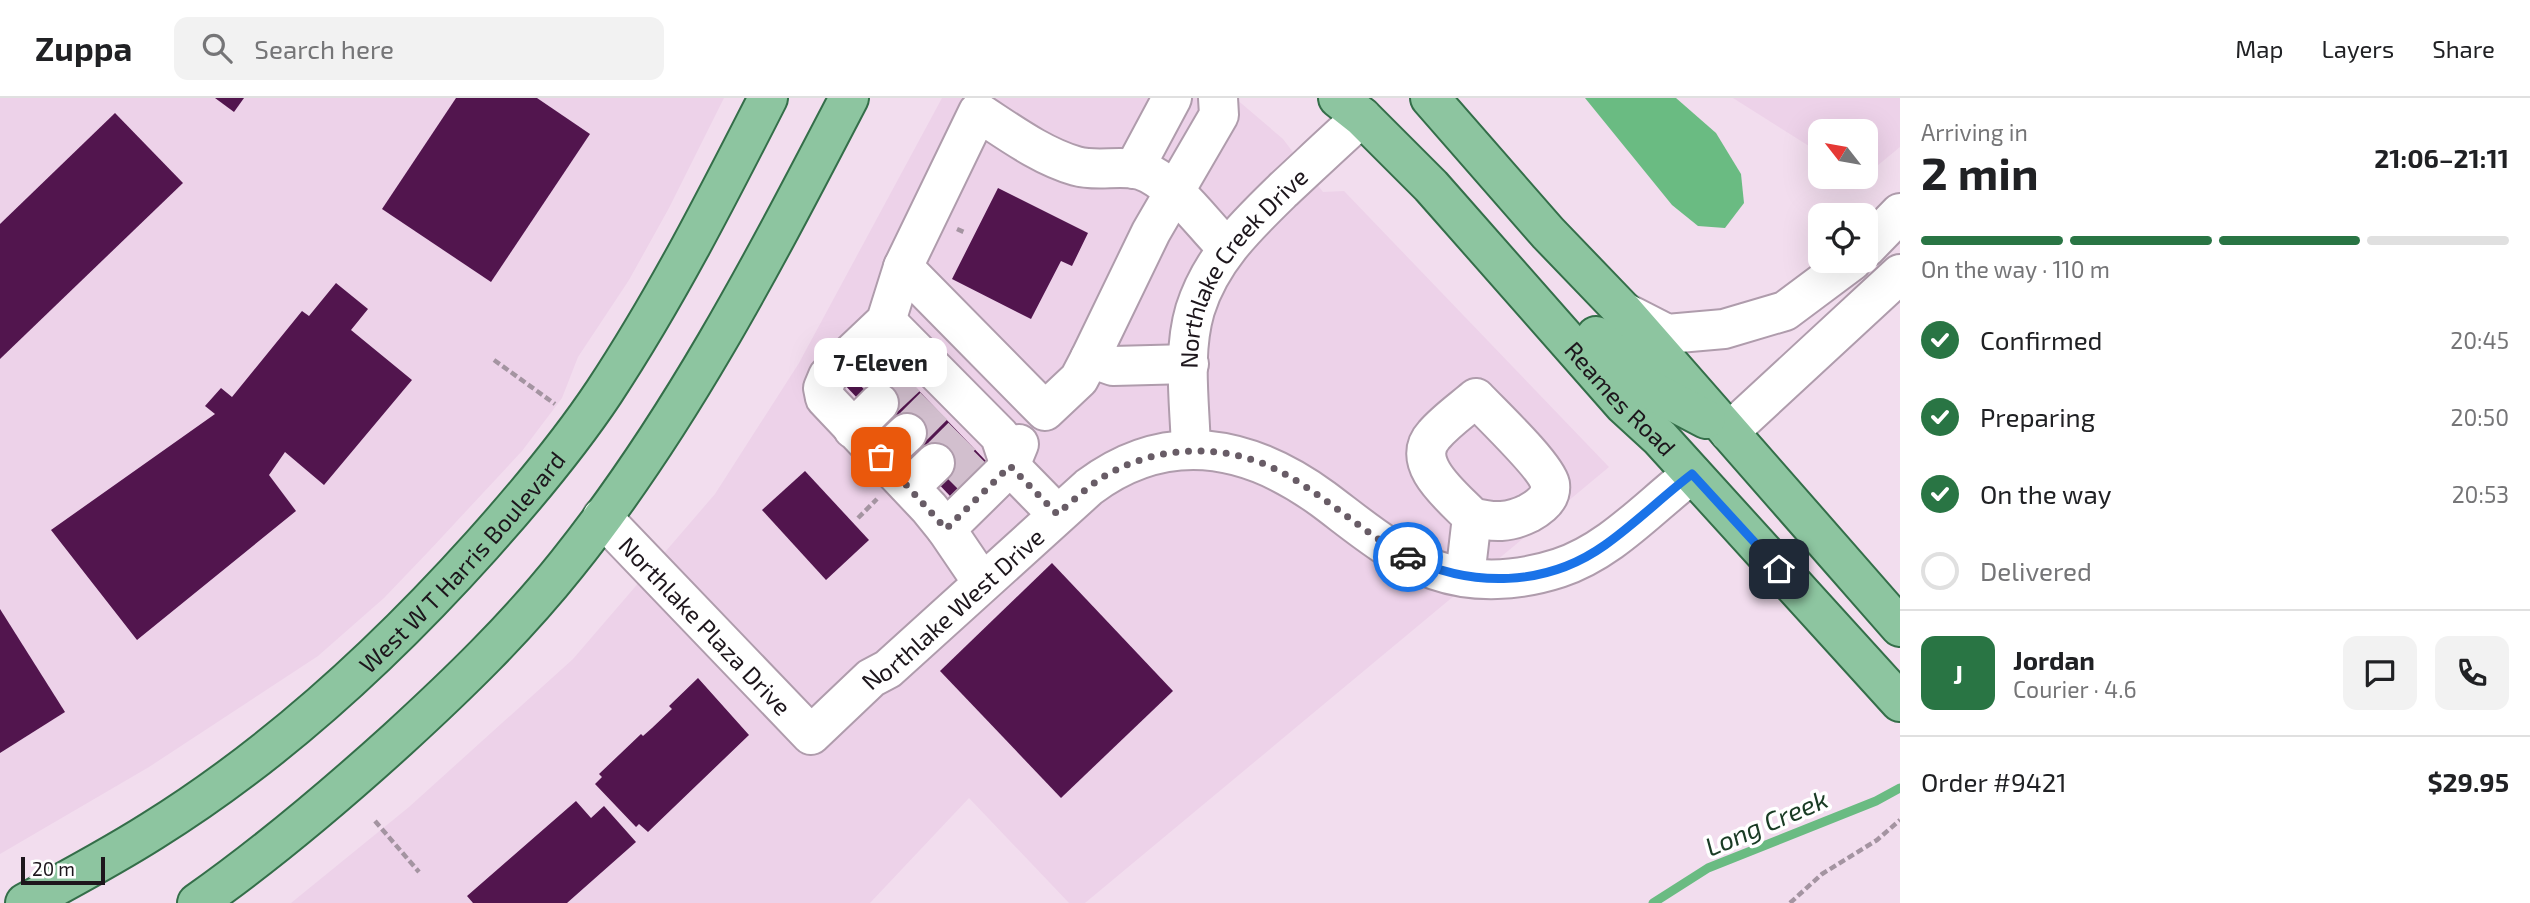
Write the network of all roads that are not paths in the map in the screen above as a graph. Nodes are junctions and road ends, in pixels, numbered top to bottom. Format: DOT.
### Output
graph roads {
  1 [pos="768,98"];
  2 [pos="849,98"];
  3 [pos="1172,98"];
  4 [pos="1218,98"];
  5 [pos="1430,98"];
  6 [pos="982,105"];
  7 [pos="1350,108"];
  8 [pos="1134,169"];
  9 [pos="1175,192"];
  10 [pos="1900,213"];
  11 [pos="1878,236"];
  12 [pos="1227,247"];
  13 [pos="1497,260"];
  14 [pos="903,267"];
  15 [pos="1836,273"];
  16 [pos="1900,274"];
  17 [pos="1624,312"];
  18 [pos="902,349"];
  19 [pos="1090,358"];
  20 [pos="1189,364"];
  21 [pos="1045,411"];
  22 [pos="1729,432"];
  23 [pos="988,441"];
  24 [pos="1191,450"];
  25 [pos="1692,474"];
  26 [pos="935,494"];
  27 [pos="1057,514"];
  28 [pos="602,517"];
  29 [pos="1472,517"];
  30 [pos="1465,577"];
  31 [pos="982,582"];
  32 [pos="1900,627"];
  33 [pos="1900,662"];
  34 [pos="1900,702"];
  35 [pos="811,735"];
  36 [pos="25,903"];
  37 [pos="197,903"];
  1 -- 36 [label="main road, West W T Harris Boulevard"];
  2 -- 28 [label="main road"];
  3 -- 8 [label="street"];
  4 -- 9 [label="street"];
  5 -- 17 [label="main road"];
  6 -- 8 [label="street"];
  6 -- 14 [label="street"];
  7 -- 12 [label="street, Northlake Creek Drive"];
  7 -- 13 [label="main road, Reames Road"];
  8 -- 9 [label="street"];
  9 -- 12 [label="street"];
  9 -- 19 [label="street"];
  10 -- 11 [label="street"];
  12 -- 20 [label="street, Northlake Creek Drive"];
  13 -- 22 [label="main road"];
  13 -- 25 [label="main road, Reames Road"];
  14 -- 18 [label="street"];
  14 -- 21 [label="street"];
  15 -- 17 [label="street"];
  16 -- 22 [label="street"];
  17 -- 22 [label="main road"];
  18 -- 23 [label="street"];
  18 -- 26 [label="street"];
  19 -- 20 [label="street"];
  19 -- 21 [label="street"];
  20 -- 24 [label="street, Northlake Creek Drive"];
  21 -- 23 [label="street"];
  22 -- 32 [label="main road"];
  23 -- 26 [label="street"];
  23 -- 27 [label="street"];
  24 -- 27 [label="street, Northlake West Drive"];
  24 -- 30 [label="street, Northlake West Drive"];
  25 -- 30 [label="street, Northlake West Drive"];
  25 -- 33 [label="main road"];
  25 -- 34 [label="main road, Reames Road"];
  26 -- 31 [label="street"];
  27 -- 31 [label="street, Northlake West Drive"];
  28 -- 35 [label="street, Northlake Plaza Drive"];
  28 -- 37 [label="main road"];
  29 -- 29 [label="street"];
  29 -- 30 [label="street"];
  31 -- 35 [label="street, Northlake West Drive"];
}
